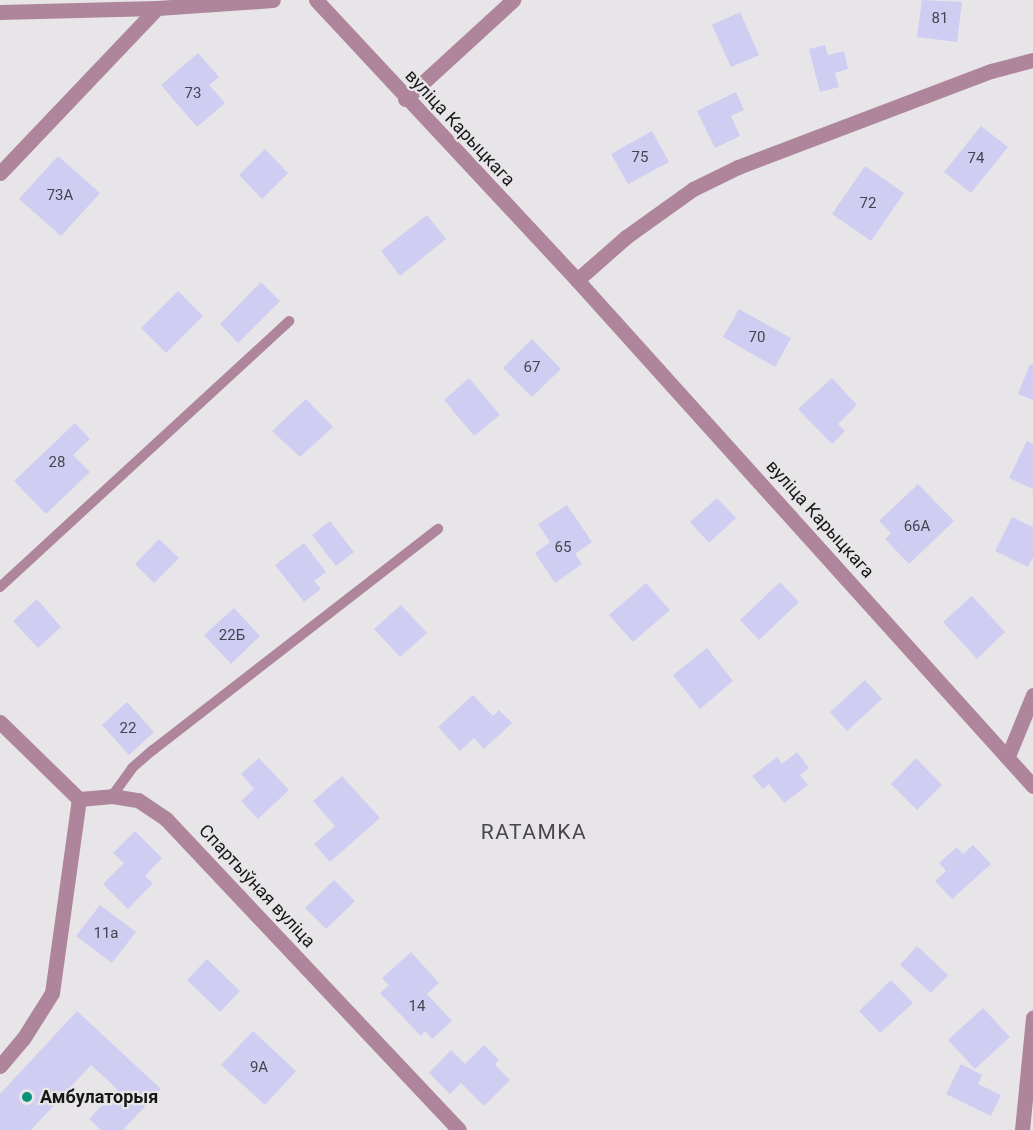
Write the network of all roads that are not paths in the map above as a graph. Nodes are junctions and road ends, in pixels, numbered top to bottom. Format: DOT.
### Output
graph roads {
  1 [pos="273,0"];
  2 [pos="316,0"];
  3 [pos="513,0"];
  4 [pos="157,8"];
  5 [pos="0,12"];
  6 [pos="1033,60"];
  7 [pos="405,99"];
  8 [pos="0,173"];
  9 [pos="577,280"];
  10 [pos="289,321"];
  11 [pos="438,529"];
  12 [pos="0,586"];
  13 [pos="1033,695"];
  14 [pos="0,722"];
  15 [pos="1008,756"];
  16 [pos="1033,786"];
  17 [pos="112,796"];
  18 [pos="80,799"];
  19 [pos="1033,1018"];
  20 [pos="0,1066"];
  21 [pos="459,1130"];
  22 [pos="1022,1130"];
  1 -- 4 [label="street"];
  2 -- 7 [label="street, вуліца Карыцкага"];
  3 -- 7 [label="street"];
  4 -- 5 [label="street"];
  4 -- 8 [label="street"];
  6 -- 9 [label="street"];
  7 -- 9 [label="street, вуліца Карыцкага"];
  9 -- 15 [label="street, вуліца Карыцкага"];
  10 -- 12 [label="lane"];
  11 -- 17 [label="lane"];
  13 -- 15 [label="street"];
  14 -- 18 [label="street"];
  15 -- 16 [label="street, вуліца Карыцкага"];
  17 -- 18 [label="street, Спартыўная вуліца"];
  17 -- 21 [label="street, Спартыўная вуліца"];
  18 -- 20 [label="street"];
  19 -- 22 [label="street"];
}
